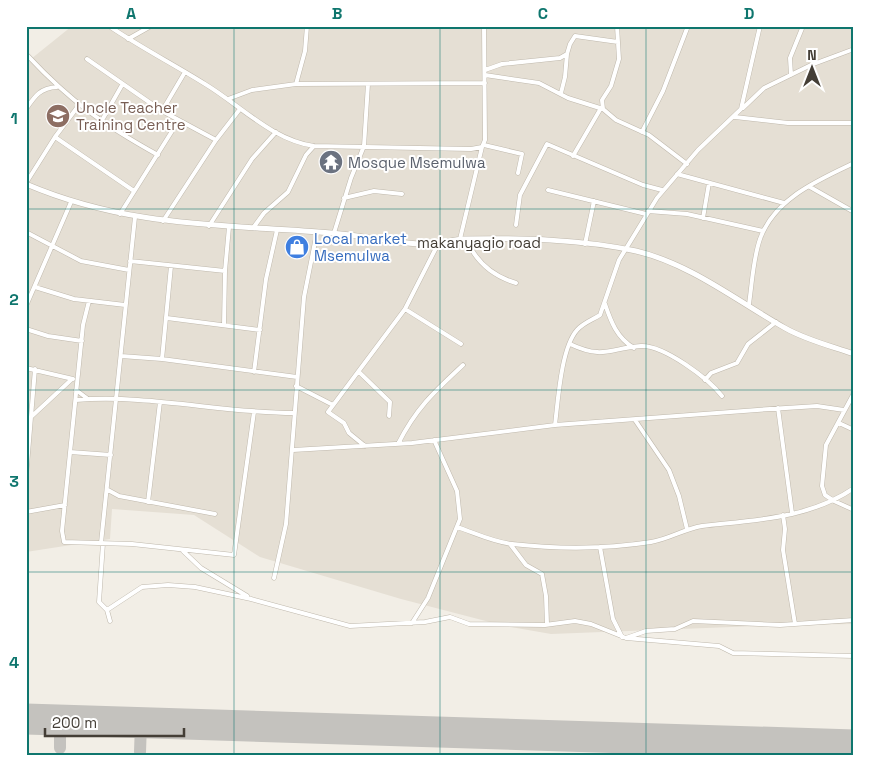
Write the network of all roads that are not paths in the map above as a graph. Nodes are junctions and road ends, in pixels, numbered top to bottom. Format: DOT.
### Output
graph roads {
  1 [pos="109,26"];
  2 [pos="151,26"];
  3 [pos="307,26"];
  4 [pos="484,26"];
  5 [pos="617,26"];
  6 [pos="688,26"];
  7 [pos="760,26"];
  8 [pos="803,26"];
  9 [pos="128,39"];
  10 [pos="618,42"];
  11 [pos="854,49"];
  12 [pos="566,54"];
  13 [pos="28,56"];
  14 [pos="87,60"];
  15 [pos="485,70"];
  16 [pos="186,72"];
  17 [pos="485,75"];
  18 [pos="791,75"];
  19 [pos="485,83"];
  20 [pos="296,84"];
  21 [pos="368,84"];
  22 [pos="122,85"];
  23 [pos="57,87"];
  24 [pos="561,94"];
  25 [pos="228,99"];
  26 [pos="79,105"];
  27 [pos="240,108"];
  28 [pos="602,108"];
  29 [pos="26,109"];
  30 [pos="741,110"];
  31 [pos="162,111"];
  32 [pos="735,117"];
  33 [pos="179,120"];
  34 [pos="101,122"];
  35 [pos="854,123"];
  36 [pos="276,132"];
  37 [pos="642,132"];
  38 [pos="55,137"];
  39 [pos="216,140"];
  40 [pos="314,146"];
  41 [pos="364,146"];
  42 [pos="483,146"];
  43 [pos="158,155"];
  44 [pos="573,156"];
  45 [pos="687,164"];
  46 [pos="853,165"];
  47 [pos="518,173"];
  48 [pos="677,174"];
  49 [pos="26,183"];
  50 [pos="709,183"];
  51 [pos="810,187"];
  52 [pos="548,190"];
  53 [pos="662,190"];
  54 [pos="134,191"];
  55 [pos="402,194"];
  56 [pos="344,198"];
  57 [pos="594,201"];
  58 [pos="71,202"];
  59 [pos="784,203"];
  60 [pos="647,212"];
  61 [pos="854,212"];
  62 [pos="120,214"];
  63 [pos="135,216"];
  64 [pos="703,218"];
  65 [pos="164,221"];
  66 [pos="209,226"];
  67 [pos="516,226"];
  68 [pos="229,227"];
  69 [pos="253,228"];
  70 [pos="277,230"];
  71 [pos="763,231"];
  72 [pos="26,232"];
  73 [pos="317,232"];
  74 [pos="334,233"];
  75 [pos="460,239"];
  76 [pos="466,239"];
  77 [pos="438,244"];
  78 [pos="585,244"];
  79 [pos="54,245"];
  80 [pos="625,250"];
  81 [pos="130,261"];
  82 [pos="171,266"];
  83 [pos="129,270"];
  84 [pos="224,271"];
  85 [pos="516,283"];
  86 [pos="35,287"];
  87 [pos="89,302"];
  88 [pos="605,304"];
  89 [pos="749,304"];
  90 [pos="125,305"];
  91 [pos="26,306"];
  92 [pos="405,309"];
  93 [pos="167,318"];
  94 [pos="776,322"];
  95 [pos="224,325"];
  96 [pos="26,329"];
  97 [pos="260,330"];
  98 [pos="82,341"];
  99 [pos="461,344"];
  100 [pos="570,344"];
  101 [pos="634,348"];
  102 [pos="854,354"];
  103 [pos="121,356"];
  104 [pos="162,359"];
  105 [pos="463,365"];
  106 [pos="26,368"];
  107 [pos="34,369"];
  108 [pos="254,372"];
  109 [pos="359,372"];
  110 [pos="297,377"];
  111 [pos="75,380"];
  112 [pos="705,380"];
  113 [pos="296,386"];
  114 [pos="76,390"];
  115 [pos="854,393"];
  116 [pos="722,396"];
  117 [pos="88,399"];
  118 [pos="116,399"];
  119 [pos="76,400"];
  120 [pos="160,402"];
  121 [pos="333,405"];
  122 [pos="778,408"];
  123 [pos="844,410"];
  124 [pos="254,412"];
  125 [pos="294,413"];
  126 [pos="389,416"];
  127 [pos="31,418"];
  128 [pos="635,420"];
  129 [pos="839,423"];
  130 [pos="554,425"];
  131 [pos="854,430"];
  132 [pos="28,435"];
  133 [pos="434,440"];
  134 [pos="398,444"];
  135 [pos="365,446"];
  136 [pos="28,447"];
  137 [pos="293,450"];
  138 [pos="70,452"];
  139 [pos="111,455"];
  140 [pos="27,467"];
  141 [pos="26,477"];
  142 [pos="854,488"];
  143 [pos="108,490"];
  144 [pos="148,502"];
  145 [pos="834,502"];
  146 [pos="65,505"];
  147 [pos="854,510"];
  148 [pos="26,512"];
  149 [pos="792,513"];
  150 [pos="215,514"];
  151 [pos="783,515"];
  152 [pos="457,527"];
  153 [pos="687,529"];
  154 [pos="102,543"];
  155 [pos="510,544"];
  156 [pos="600,547"];
  157 [pos="182,550"];
  158 [pos="274,578"];
  159 [pos="251,599"];
  160 [pos="107,610"];
  161 [pos="110,620"];
  162 [pos="854,620"];
  163 [pos="412,623"];
  164 [pos="547,624"];
  165 [pos="794,624"];
  166 [pos="624,637"];
  167 [pos="854,656"];
  1 -- 9 [label="street"];
  2 -- 9 [label="street"];
  3 -- 20 [label="street"];
  4 -- 15 [label="street"];
  5 -- 10 [label="street"];
  6 -- 37 [label="street"];
  7 -- 30 [label="street"];
  8 -- 18 [label="street"];
  9 -- 16 [label="street"];
  10 -- 12 [label="street"];
  10 -- 28 [label="street"];
  11 -- 18 [label="street"];
  12 -- 15 [label="street"];
  12 -- 24 [label="street"];
  13 -- 23 [label="street"];
  14 -- 22 [label="street"];
  15 -- 17 [label="street"];
  16 -- 25 [label="street"];
  16 -- 31 [label="street"];
  17 -- 19 [label="street"];
  17 -- 24 [label="street"];
  18 -- 30 [label="street"];
  19 -- 21 [label="street"];
  19 -- 42 [label="street"];
  20 -- 21 [label="street"];
  20 -- 25 [label="street"];
  21 -- 41 [label="street"];
  22 -- 31 [label="street"];
  22 -- 34 [label="street"];
  23 -- 26 [label="street"];
  23 -- 29 [label="street"];
  24 -- 28 [label="street"];
  25 -- 27 [label="street"];
  26 -- 34 [label="street"];
  26 -- 38 [label="street"];
  27 -- 36 [label="street"];
  27 -- 39 [label="street"];
  28 -- 37 [label="street"];
  28 -- 44 [label="street"];
  30 -- 32 [label="street"];
  31 -- 33 [label="street"];
  32 -- 35 [label="street"];
  32 -- 45 [label="street"];
  33 -- 39 [label="street"];
  33 -- 43 [label="street"];
  34 -- 43 [label="street"];
  36 -- 40 [label="street"];
  36 -- 66 [label="street"];
  37 -- 45 [label="street"];
  38 -- 49 [label="street"];
  38 -- 54 [label="street"];
  39 -- 65 [label="street"];
  40 -- 41 [label="street"];
  40 -- 69 [label="street"];
  41 -- 42 [label="street"];
  41 -- 56 [label="street"];
  42 -- 47 [label="street"];
  42 -- 75 [label="street"];
  43 -- 54 [label="street"];
  44 -- 53 [label="street"];
  44 -- 67 [label="street"];
  45 -- 48 [label="street"];
  46 -- 51 [label="street"];
  48 -- 50 [label="street"];
  48 -- 53 [label="street"];
  49 -- 58 [label="street, makanyagio road"];
  50 -- 59 [label="street"];
  50 -- 64 [label="street"];
  51 -- 59 [label="street"];
  51 -- 61 [label="street"];
  52 -- 57 [label="street"];
  53 -- 60 [label="street"];
  54 -- 62 [label="street"];
  55 -- 56 [label="street"];
  56 -- 74 [label="street"];
  57 -- 60 [label="street"];
  57 -- 78 [label="street"];
  58 -- 62 [label="street, makanyagio road"];
  58 -- 79 [label="street"];
  59 -- 71 [label="street"];
  60 -- 64 [label="street"];
  60 -- 80 [label="street"];
  62 -- 63 [label="street, makanyagio road"];
  63 -- 65 [label="street, makanyagio road"];
  63 -- 81 [label="street"];
  64 -- 71 [label="street"];
  65 -- 66 [label="street, makanyagio road"];
  66 -- 68 [label="street, makanyagio road"];
  68 -- 69 [label="street, makanyagio road"];
  68 -- 84 [label="street"];
  69 -- 70 [label="street, makanyagio road"];
  70 -- 73 [label="street, makanyagio road"];
  70 -- 97 [label="street"];
  71 -- 89 [label="street"];
  72 -- 79 [label="street"];
  73 -- 74 [label="street, makanyagio road"];
  73 -- 110 [label="street"];
  74 -- 77 [label="street, makanyagio road"];
  75 -- 76 [label="street, makanyagio road"];
  75 -- 77 [label="street, makanyagio road"];
  76 -- 78 [label="street, makanyagio road"];
  76 -- 85 [label="street"];
  77 -- 92 [label="street"];
  78 -- 80 [label="street, makanyagio road"];
  79 -- 83 [label="street"];
  79 -- 86 [label="street"];
  80 -- 88 [label="street"];
  80 -- 89 [label="street, makanyagio road"];
  81 -- 82 [label="street"];
  81 -- 83 [label="street"];
  82 -- 84 [label="street"];
  82 -- 93 [label="street"];
  83 -- 90 [label="street"];
  84 -- 95 [label="street"];
  86 -- 87 [label="street"];
  86 -- 91 [label="street"];
  87 -- 90 [label="street"];
  87 -- 98 [label="street"];
  88 -- 100 [label="street"];
  88 -- 101 [label="street"];
  89 -- 94 [label="street, makanyagio road"];
  90 -- 103 [label="street"];
  92 -- 99 [label="street"];
  92 -- 109 [label="street"];
  93 -- 95 [label="street"];
  93 -- 104 [label="street"];
  94 -- 102 [label="street, makanyagio road"];
  94 -- 112 [label="street"];
  95 -- 97 [label="street"];
  96 -- 98 [label="street"];
  97 -- 108 [label="street"];
  98 -- 111 [label="street"];
  100 -- 101 [label="street"];
  100 -- 130 [label="street"];
  101 -- 112 [label="street"];
  103 -- 104 [label="street"];
  103 -- 118 [label="street"];
  104 -- 108 [label="street"];
  105 -- 134 [label="street"];
  106 -- 107 [label="street"];
  107 -- 111 [label="street"];
  107 -- 127 [label="street"];
  108 -- 110 [label="street"];
  109 -- 121 [label="street"];
  109 -- 126 [label="street"];
  110 -- 113 [label="street"];
  111 -- 114 [label="street"];
  111 -- 127 [label="street"];
  112 -- 116 [label="street"];
  113 -- 121 [label="street"];
  113 -- 125 [label="street"];
  114 -- 117 [label="street"];
  114 -- 119 [label="street"];
  115 -- 123 [label="street"];
  117 -- 118 [label="street"];
  117 -- 119 [label="street"];
  118 -- 120 [label="street"];
  118 -- 139 [label="street"];
  119 -- 138 [label="street"];
  120 -- 124 [label="street"];
  120 -- 144 [label="street"];
  121 -- 135 [label="street"];
  122 -- 123 [label="street"];
  122 -- 128 [label="street"];
  122 -- 149 [label="street"];
  123 -- 129 [label="street"];
  124 -- 125 [label="street"];
  124 -- 157 [label="street"];
  125 -- 137 [label="street"];
  127 -- 132 [label="street"];
  128 -- 130 [label="street"];
  128 -- 153 [label="street"];
  129 -- 131 [label="street"];
  129 -- 145 [label="street"];
  130 -- 133 [label="street"];
  132 -- 136 [label="street"];
  133 -- 134 [label="street"];
  133 -- 152 [label="street"];
  134 -- 135 [label="street"];
  135 -- 137 [label="street"];
  136 -- 140 [label="street"];
  137 -- 158 [label="street"];
  138 -- 139 [label="street"];
  138 -- 146 [label="street"];
  139 -- 143 [label="street"];
  140 -- 141 [label="street"];
  142 -- 145 [label="street"];
  143 -- 144 [label="street"];
  143 -- 154 [label="street"];
  144 -- 150 [label="street"];
  145 -- 147 [label="street"];
  145 -- 149 [label="street"];
  146 -- 148 [label="street"];
  146 -- 154 [label="street"];
  149 -- 151 [label="street"];
  151 -- 153 [label="street"];
  151 -- 165 [label="street"];
  152 -- 155 [label="street"];
  152 -- 163 [label="street"];
  153 -- 156 [label="street"];
  154 -- 157 [label="street"];
  154 -- 160 [label="street"];
  155 -- 156 [label="street"];
  155 -- 164 [label="street"];
  156 -- 166 [label="street"];
  157 -- 159 [label="street"];
  159 -- 160 [label="street"];
  159 -- 163 [label="street"];
  160 -- 161 [label="street"];
  162 -- 165 [label="street"];
  163 -- 164 [label="street"];
  164 -- 166 [label="street"];
  165 -- 166 [label="street"];
  166 -- 167 [label="street"];
}
